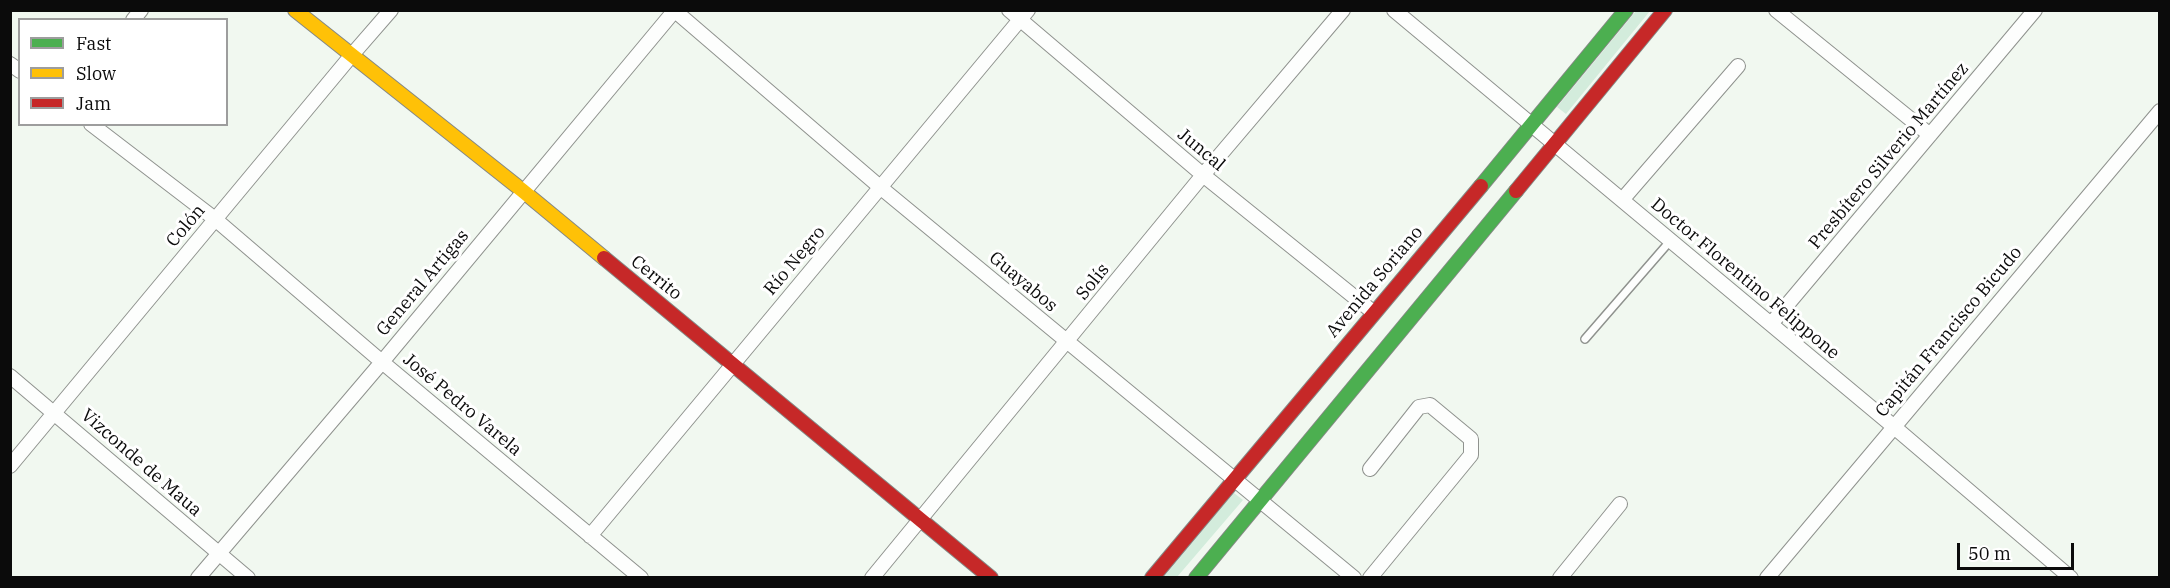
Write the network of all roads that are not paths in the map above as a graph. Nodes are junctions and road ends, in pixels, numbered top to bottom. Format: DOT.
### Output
graph roads {
  1 [pos="295,10"];
  2 [pos="391,10"];
  3 [pos="1009,10"];
  4 [pos="1343,10"];
  5 [pos="1395,10"];
  6 [pos="1626,10"];
  7 [pos="1665,10"];
  8 [pos="1776,10"];
  9 [pos="2035,10"];
  10 [pos="675,11"];
  11 [pos="1024,15"];
  12 [pos="351,56"];
  13 [pos="1738,66"];
  14 [pos="2160,111"];
  15 [pos="1532,125"];
  16 [pos="94,126"];
  17 [pos="1930,135"];
  18 [pos="1556,145"];
  19 [pos="1203,175"];
  20 [pos="880,187"];
  21 [pos="523,191"];
  22 [pos="1622,200"];
  23 [pos="215,219"];
  24 [pos="1671,240"];
  25 [pos="1373,312"];
  26 [pos="1771,324"];
  27 [pos="1585,339"];
  28 [pos="1067,342"];
  29 [pos="382,362"];
  30 [pos="732,363"];
  31 [pos="10,376"];
  32 [pos="55,413"];
  33 [pos="1893,426"];
  34 [pos="10,466"];
  35 [pos="1370,469"];
  36 [pos="1234,478"];
  37 [pos="1260,499"];
  38 [pos="1620,504"];
  39 [pos="919,520"];
  40 [pos="590,536"];
  41 [pos="218,553"];
  42 [pos="198,578"];
  43 [pos="248,578"];
  44 [pos="641,578"];
  45 [pos="872,578"];
  46 [pos="991,578"];
  47 [pos="1152,578"];
  48 [pos="1196,578"];
  49 [pos="1354,578"];
  50 [pos="1370,578"];
  51 [pos="1560,578"];
  52 [pos="1767,578"];
  53 [pos="2071,578"];
  1 -- 12 [label="street, Cerrito"];
  2 -- 12 [label="street, Colón"];
  3 -- 11 [label="street, Juncal"];
  4 -- 19 [label="street, Solís"];
  5 -- 15 [label="street, Doctor Florentino Felippone"];
  6 -- 15 [label="street, Avenida Soriano"];
  7 -- 18 [label="street"];
  8 -- 17 [label="street"];
  9 -- 17 [label="street, Presbítero Silverio Martínez"];
  10 -- 20 [label="street, Guayabos"];
  10 -- 21 [label="street, General Artigas"];
  11 -- 19 [label="street, Juncal"];
  11 -- 20 [label="street, Río Negro"];
  12 -- 21 [label="street, Cerrito"];
  12 -- 23 [label="street, Colón"];
  13 -- 22 [label="street"];
  14 -- 33 [label="street, Capitán Francisco Bicudo"];
  15 -- 18 [label="street, Doctor Florentino Felippone"];
  15 -- 25 [label="street, Avenida Soriano"];
  16 -- 23 [label="street, José Pedro Varela"];
  17 -- 26 [label="street, Presbítero Silverio Martínez"];
  18 -- 22 [label="street, Doctor Florentino Felippone"];
  18 -- 37 [label="street"];
  19 -- 25 [label="street, Juncal"];
  19 -- 28 [label="street, Solís"];
  20 -- 28 [label="street, Guayabos"];
  20 -- 30 [label="street, Río Negro"];
  21 -- 29 [label="street, General Artigas"];
  21 -- 30 [label="street, Cerrito"];
  22 -- 24 [label="street, Doctor Florentino Felippone"];
  23 -- 29 [label="street, José Pedro Varela"];
  23 -- 32 [label="street, Colón"];
  24 -- 26 [label="street, Doctor Florentino Felippone"];
  24 -- 27 [label="lane"];
  25 -- 36 [label="street, Avenida Soriano"];
  26 -- 33 [label="street, Doctor Florentino Felippone"];
  28 -- 36 [label="street, Guayabos"];
  28 -- 39 [label="street, Solís"];
  29 -- 40 [label="street, José Pedro Varela"];
  29 -- 41 [label="street, General Artigas"];
  30 -- 39 [label="street, Cerrito"];
  30 -- 40 [label="street, Río Negro"];
  31 -- 32 [label="street, Vizconde de Maua"];
  32 -- 34 [label="street, Colón"];
  32 -- 41 [label="street, Vizconde de Maua"];
  33 -- 52 [label="street, Capitán Francisco Bicudo"];
  33 -- 53 [label="street, Doctor Florentino Felippone"];
  35 -- 50 [label="street"];
  36 -- 37 [label="street, Guayabos"];
  36 -- 47 [label="street, Avenida Soriano"];
  37 -- 48 [label="street"];
  37 -- 49 [label="street, Guayabos"];
  38 -- 51 [label="street"];
  39 -- 45 [label="street, Solís"];
  39 -- 46 [label="street, Cerrito"];
  40 -- 44 [label="street, José Pedro Varela"];
  41 -- 42 [label="street, General Artigas"];
  41 -- 43 [label="street, Vizconde de Maua"];
}
